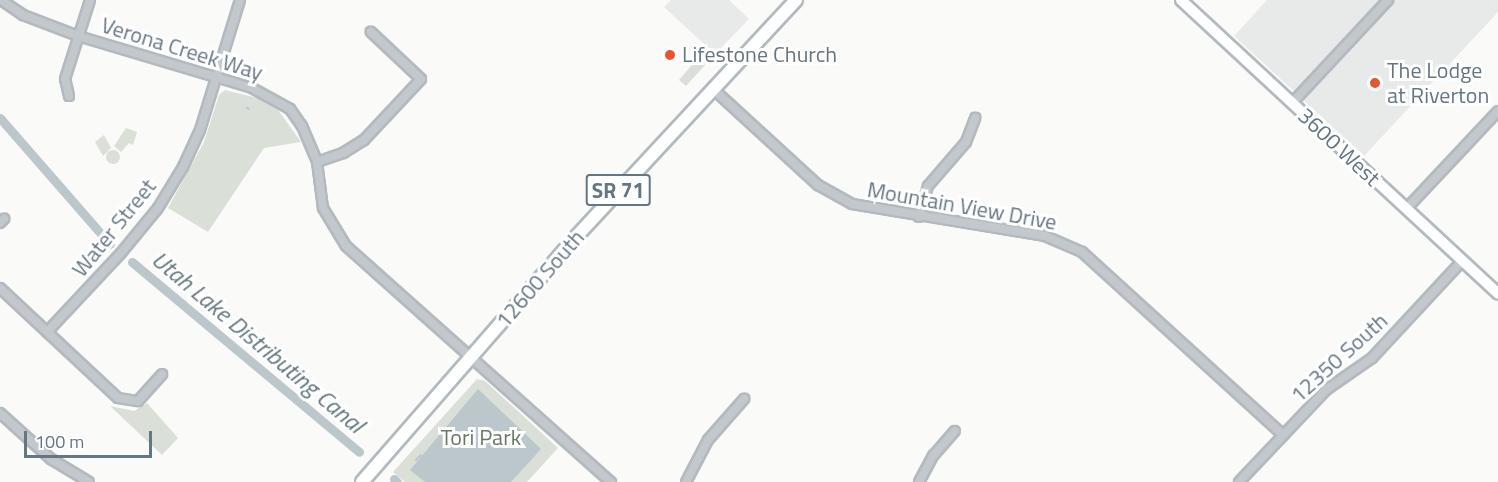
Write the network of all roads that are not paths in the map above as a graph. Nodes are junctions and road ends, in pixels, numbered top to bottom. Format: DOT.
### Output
graph roads {
  1 [pos="1,0"];
  2 [pos="90,0"];
  3 [pos="240,0"];
  4 [pos="796,0"];
  5 [pos="1181,0"];
  6 [pos="1388,0"];
  7 [pos="371,32"];
  8 [pos="78,36"];
  9 [pos="216,77"];
  10 [pos="712,88"];
  11 [pos="69,96"];
  12 [pos="1292,103"];
  13 [pos="1498,111"];
  14 [pos="975,118"];
  15 [pos="316,162"];
  16 [pos="1406,209"];
  17 [pos="919,217"];
  18 [pos="1462,261"];
  19 [pos="0,288"];
  20 [pos="1498,294"];
  21 [pos="47,332"];
  22 [pos="471,357"];
  23 [pos="162,374"];
  24 [pos="744,399"];
  25 [pos="0,413"];
  26 [pos="955,432"];
  27 [pos="1283,435"];
  28 [pos="89,482"];
  29 [pos="362,482"];
  30 [pos="611,482"];
  31 [pos="686,482"];
  32 [pos="919,482"];
  33 [pos="1239,482"];
  1 -- 8 [label="street, Verona Creek Way"];
  2 -- 8 [label="street"];
  3 -- 9 [label="street, Water Street"];
  4 -- 10 [label="main road, 12600 South / SR 71"];
  5 -- 12 [label="main road, 3600 West"];
  6 -- 12 [label="street"];
  7 -- 15 [label="street"];
  8 -- 9 [label="street, Verona Creek Way"];
  8 -- 11 [label="street"];
  9 -- 15 [label="street, Verona Creek Way"];
  9 -- 21 [label="street, Water Street"];
  10 -- 17 [label="street, Mountain View Drive"];
  10 -- 22 [label="main road, 12600 South / SR 71"];
  12 -- 16 [label="main road, 3600 West"];
  13 -- 16 [label="street"];
  14 -- 17 [label="street"];
  15 -- 22 [label="street, Verona Creek Way"];
  16 -- 18 [label="main road, 3600 West"];
  17 -- 27 [label="street, Mountain View Drive"];
  18 -- 20 [label="main road, 3600 West"];
  18 -- 27 [label="street, 12350 South"];
  19 -- 21 [label="street"];
  21 -- 23 [label="street"];
  22 -- 29 [label="main road, 12600 South / SR 71"];
  22 -- 30 [label="street, Verona Creek Way"];
  24 -- 31 [label="street"];
  25 -- 28 [label="street"];
  26 -- 32 [label="street"];
  27 -- 33 [label="street, 12350 South"];
}
